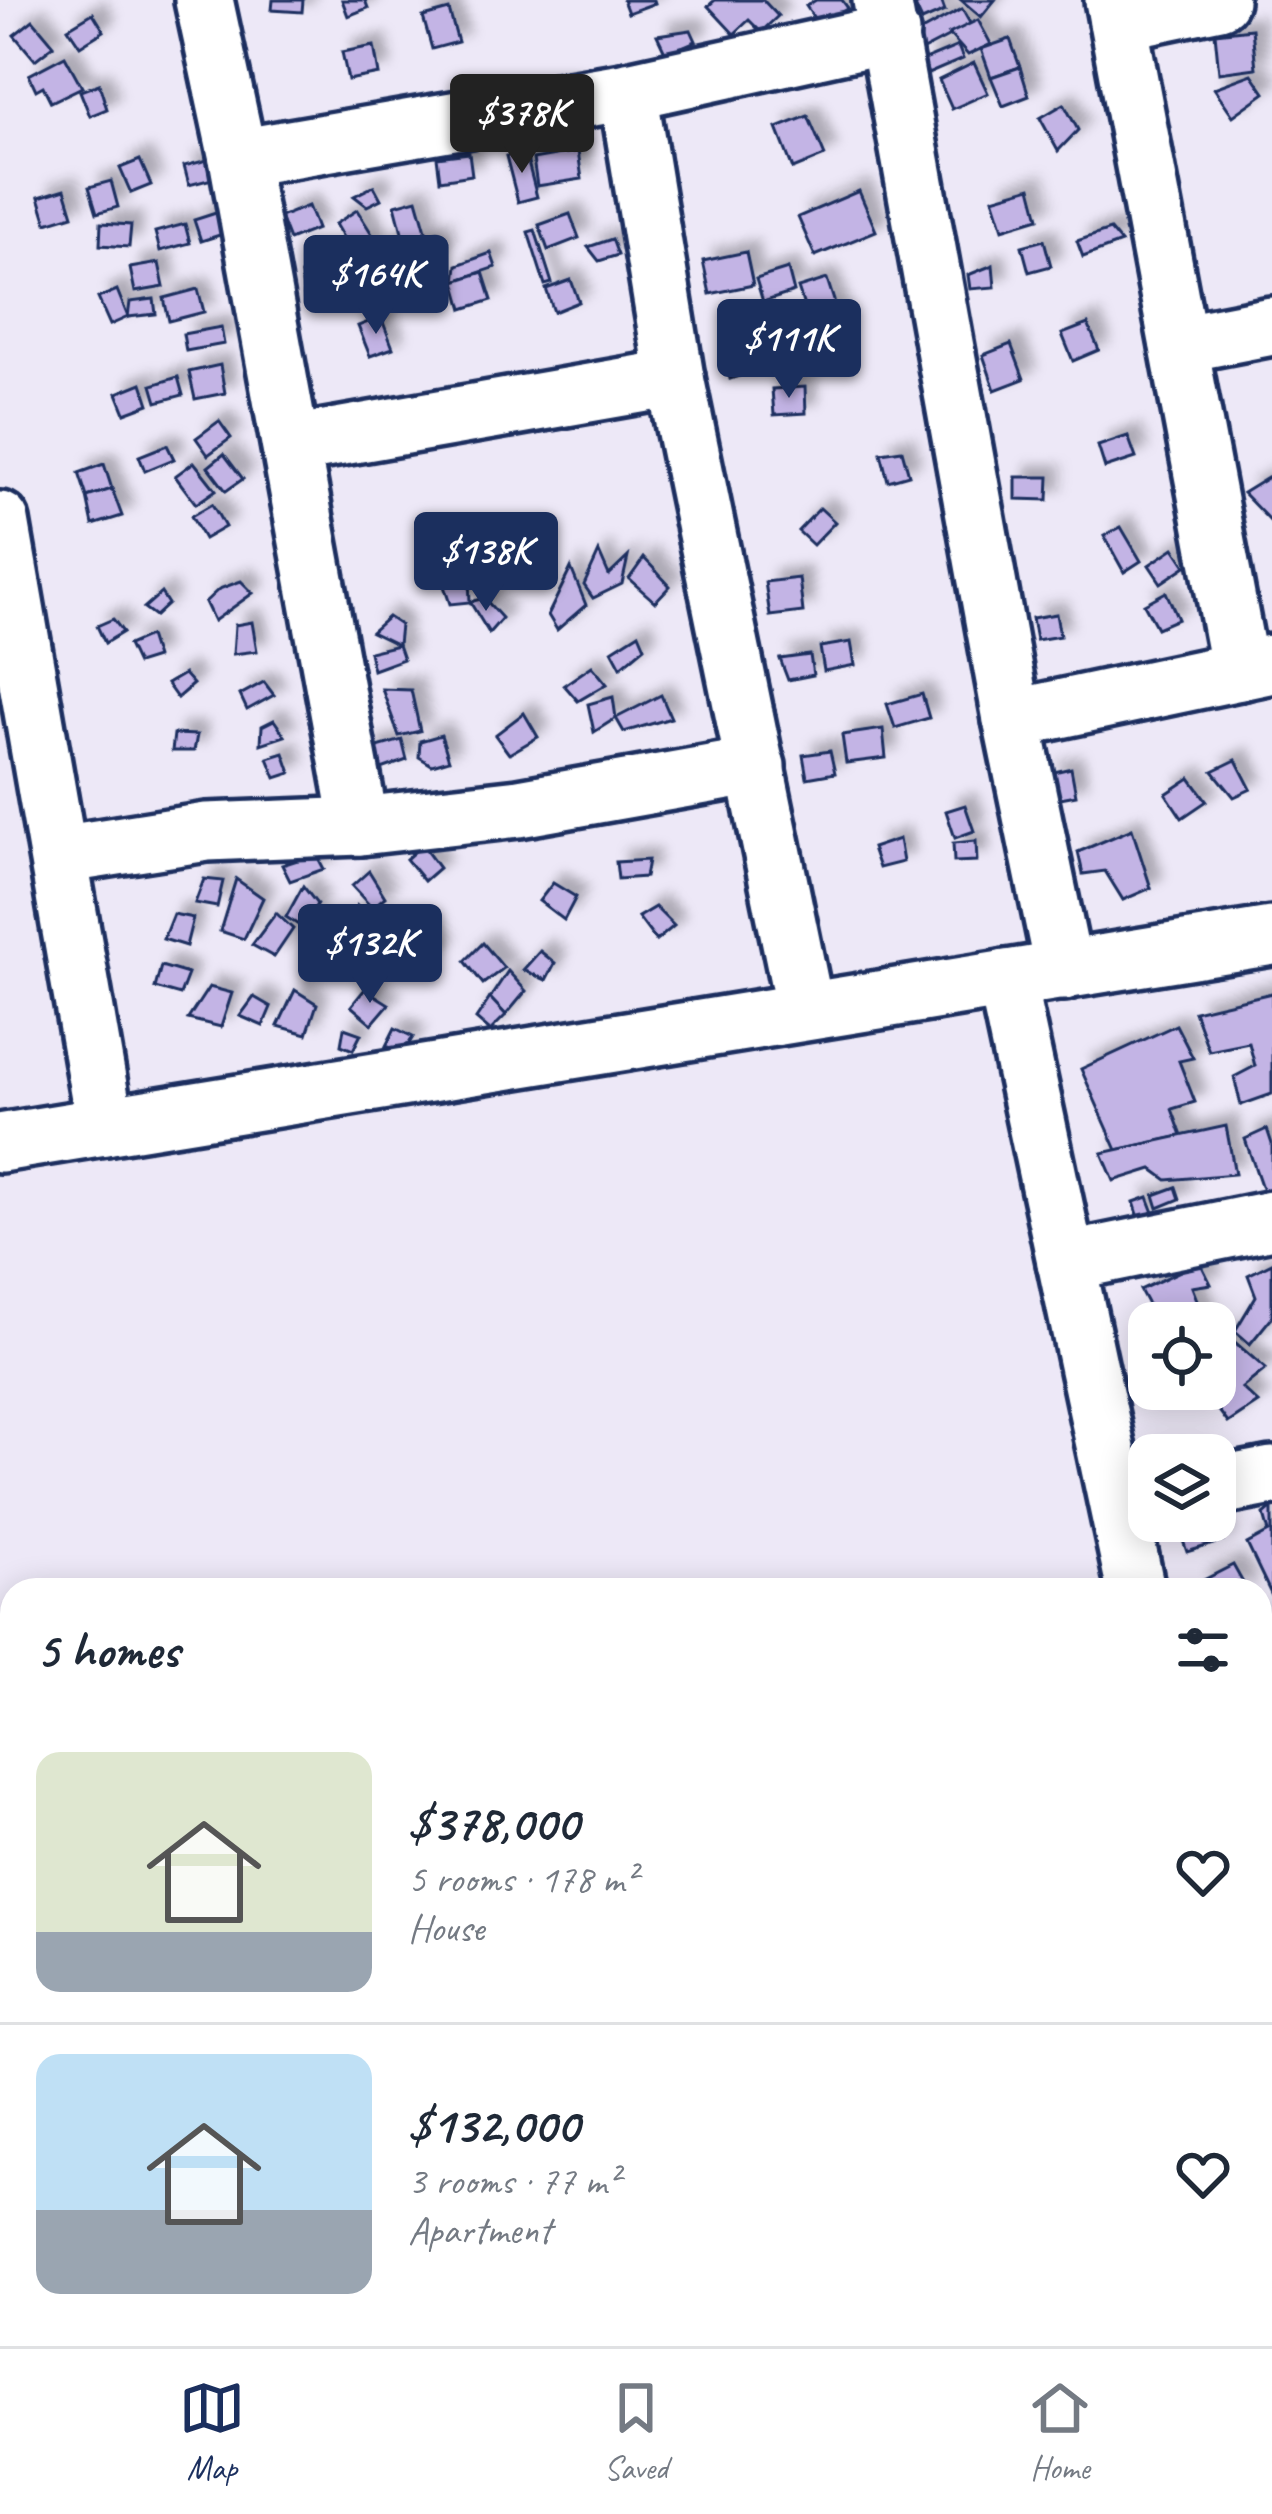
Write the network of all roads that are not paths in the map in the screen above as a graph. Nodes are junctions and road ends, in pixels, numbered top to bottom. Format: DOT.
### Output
graph roads {
  1 [pos="204,0"];
  2 [pos="1219,0"];
  3 [pos="1116,10"];
  4 [pos="886,17"];
  5 [pos="628,91"];
  6 [pos="238,158"];
  7 [pos="1272,326"];
  8 [pos="1179,344"];
  9 [pos="675,378"];
  10 [pos="291,445"];
  11 [pos="0,521"];
  12 [pos="1256,667"];
  13 [pos="1012,719"];
  14 [pos="756,766"];
  15 [pos="361,826"];
  16 [pos="59,855"];
  17 [pos="1272,935"];
  18 [pos="1064,970"];
  19 [pos="1006,979"];
  20 [pos="805,1010"];
  21 [pos="105,1126"];
  22 [pos="0,1142"];
  23 [pos="1272,1220"];
  24 [pos="1066,1262"];
  25 [pos="1272,1476"];
  26 [pos="1236,1483"];
  27 [pos="1128,1485"];
  28 [pos="1134,1542"];
  29 [pos="1136,1578"];
  1 -- 6 [label="street"];
  2 -- 3 [label="street"];
  3 -- 8 [label="street"];
  4 -- 5 [label="street"];
  4 -- 13 [label="street"];
  5 -- 6 [label="street"];
  5 -- 9 [label="street"];
  6 -- 10 [label="street"];
  7 -- 8 [label="street"];
  8 -- 12 [label="street"];
  9 -- 10 [label="street"];
  9 -- 14 [label="street"];
  10 -- 15 [label="street"];
  11 -- 16 [label="street"];
  12 -- 13 [label="street"];
  13 -- 18 [label="street"];
  14 -- 15 [label="street"];
  14 -- 20 [label="street"];
  15 -- 16 [label="street"];
  16 -- 21 [label="street"];
  17 -- 18 [label="street"];
  18 -- 19 [label="street"];
  19 -- 20 [label="street"];
  19 -- 24 [label="street"];
  20 -- 21 [label="street"];
  21 -- 22 [label="street"];
  23 -- 24 [label="street"];
  24 -- 27 [label="street"];
  25 -- 26 [label="street"];
  28 -- 29 [label="street"];
}
